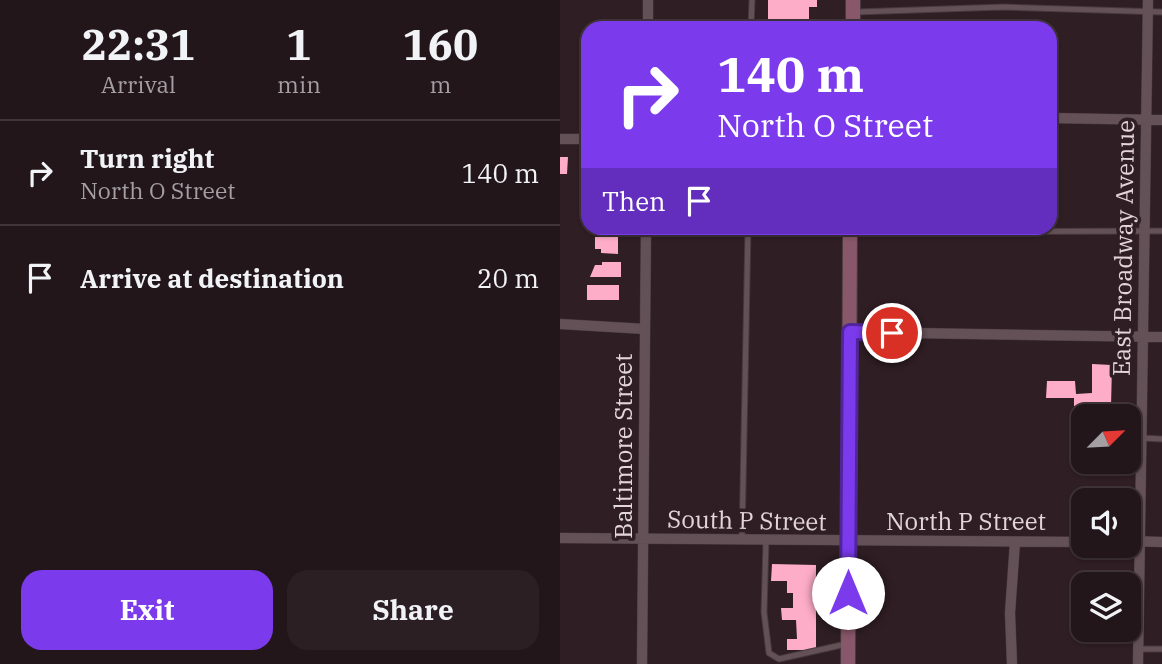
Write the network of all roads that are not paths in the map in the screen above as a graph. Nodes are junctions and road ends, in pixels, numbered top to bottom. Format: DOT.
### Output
graph roads {
  1 [pos="648,0"];
  2 [pos="751,0"];
  3 [pos="1148,0"];
  4 [pos="853,6"];
  5 [pos="1148,11"];
  6 [pos="1162,12"];
  7 [pos="648,21"];
  8 [pos="751,21"];
  9 [pos="1057,118"];
  10 [pos="1146,120"];
  11 [pos="1162,120"];
  12 [pos="560,139"];
  13 [pos="581,139"];
  14 [pos="1057,230"];
  15 [pos="1144,230"];
  16 [pos="1162,231"];
  17 [pos="646,235"];
  18 [pos="748,235"];
  19 [pos="850,235"];
  20 [pos="560,324"];
  21 [pos="645,329"];
  22 [pos="850,332"];
  23 [pos="1142,337"];
  24 [pos="1162,337"];
  25 [pos="1141,438"];
  26 [pos="1162,439"];
  27 [pos="560,538"];
  28 [pos="643,540"];
  29 [pos="742,541"];
  30 [pos="766,541"];
  31 [pos="1071,541"];
  32 [pos="1141,541"];
  33 [pos="849,542"];
  34 [pos="1015,542"];
  35 [pos="1162,542"];
  36 [pos="1135,558"];
  37 [pos="848,644"];
  38 [pos="1138,649"];
  39 [pos="1162,649"];
  40 [pos="642,664"];
  41 [pos="848,664"];
  42 [pos="1012,664"];
  43 [pos="1138,664"];
  1 -- 7 [label="street"];
  2 -- 8 [label="lane"];
  3 -- 5 [label="street, East Broadway Avenue"];
  4 -- 5 [label="lane"];
  5 -- 6 [label="lane"];
  5 -- 10 [label="street, East Broadway Avenue"];
  9 -- 10 [label="street"];
  10 -- 11 [label="street"];
  10 -- 15 [label="street, East Broadway Avenue"];
  12 -- 13 [label="street"];
  14 -- 15 [label="lane"];
  15 -- 16 [label="lane"];
  15 -- 23 [label="street, East Broadway Avenue"];
  17 -- 21 [label="street, Baltimore Street"];
  18 -- 29 [label="lane"];
  19 -- 22 [label="main road"];
  20 -- 21 [label="street"];
  21 -- 28 [label="street, Baltimore Street"];
  22 -- 23 [label="street"];
  22 -- 33 [label="main road"];
  23 -- 24 [label="street"];
  23 -- 25 [label="street, East Broadway Avenue"];
  25 -- 26 [label="lane"];
  27 -- 28 [label="street, South P Street"];
  28 -- 29 [label="street, South P Street"];
  28 -- 40 [label="street, Baltimore Street"];
  29 -- 30 [label="street, South P Street"];
  30 -- 33 [label="street, South P Street"];
  30 -- 37 [label="lane"];
  31 -- 34 [label="street, North P Street"];
  32 -- 35 [label="street"];
  33 -- 34 [label="street, North P Street"];
  33 -- 37 [label="main road"];
  34 -- 42 [label="street"];
  36 -- 38 [label="street, East Broadway Avenue"];
  37 -- 41 [label="main road"];
  38 -- 39 [label="lane"];
  38 -- 43 [label="street, East Broadway Avenue"];
}
